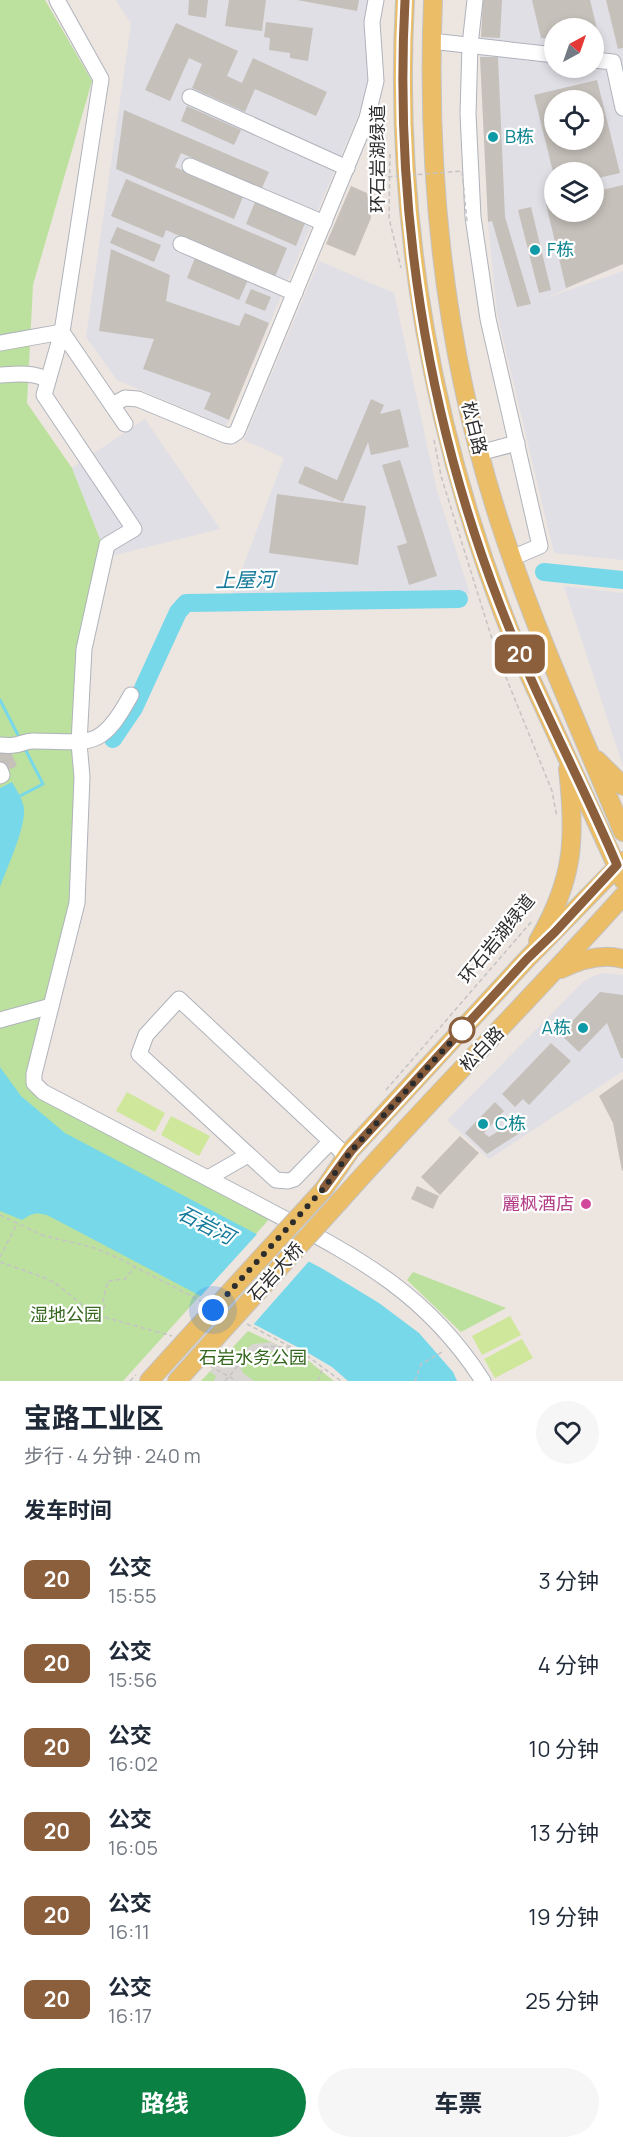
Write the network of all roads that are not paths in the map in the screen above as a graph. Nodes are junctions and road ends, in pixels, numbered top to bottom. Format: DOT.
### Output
graph roads {
  1 [pos="57,0"];
  2 [pos="376,0"];
  3 [pos="433,0"];
  4 [pos="475,0"];
  5 [pos="401,1"];
  6 [pos="431,41"];
  7 [pos="470,45"];
  8 [pos="544,54"];
  9 [pos="604,61"];
  10 [pos="190,97"];
  11 [pos="623,108"];
  12 [pos="190,165"];
  13 [pos="346,168"];
  14 [pos="324,223"];
  15 [pos="181,244"];
  16 [pos="295,293"];
  17 [pos="62,332"];
  18 [pos="0,343"];
  19 [pos="0,375"];
  20 [pos="48,381"];
  21 [pos="112,405"];
  22 [pos="125,424"];
  23 [pos="517,443"];
  24 [pos="479,453"];
  25 [pos="512,558"];
  26 [pos="131,695"];
  27 [pos="79,743"];
  28 [pos="0,745"];
  29 [pos="563,746"];
  30 [pos="591,754"];
  31 [pos="0,770"];
  32 [pos="0,776"];
  33 [pos="623,786"];
  34 [pos="623,832"];
  35 [pos="621,869"];
  36 [pos="623,896"];
  37 [pos="527,959"];
  38 [pos="623,959"];
  39 [pos="553,975"];
  40 [pos="51,1006"];
  41 [pos="0,1020"];
  42 [pos="330,1142"];
  43 [pos="248,1155"];
  44 [pos="346,1157"];
  45 [pos="208,1178"];
  46 [pos="324,1188"];
  47 [pos="339,1202"];
  48 [pos="143,1377"];
  49 [pos="177,1381"];
  50 [pos="483,1381"];
  1 -- 17 [label="lane"];
  2 -- 13 [label="lane"];
  3 -- 6 [label="main road, 松白路"];
  4 -- 7 [label="lane"];
  5 -- 29 [label="main road, 松白路"];
  6 -- 7 [label="lane"];
  6 -- 24 [label="main road, 松白路"];
  7 -- 8 [label="lane"];
  7 -- 23 [label="lane"];
  9 -- 11 [label="lane"];
  10 -- 13 [label="lane"];
  12 -- 14 [label="lane"];
  13 -- 14 [label="lane"];
  14 -- 16 [label="lane"];
  15 -- 16 [label="lane"];
  16 -- 21 [label="lane"];
  17 -- 18 [label="lane"];
  17 -- 20 [label="lane"];
  17 -- 21 [label="lane"];
  19 -- 20 [label="lane"];
  20 -- 27 [label="lane"];
  21 -- 22 [label="lane"];
  23 -- 24 [label="lane"];
  23 -- 25 [label="lane"];
  24 -- 25 [label="main road, 松白路"];
  25 -- 30 [label="main road, 松白路"];
  26 -- 27 [label="lane"];
  27 -- 28 [label="lane"];
  27 -- 40 [label="lane"];
  29 -- 35 [label="main road, 松白路"];
  29 -- 37 [label="main road"];
  30 -- 33 [label="main road"];
  30 -- 34 [label="main road, 松白路"];
  31 -- 32 [label="lane"];
  35 -- 37 [label="main road, 松白路"];
  36 -- 39 [label="main road, 松白路"];
  37 -- 44 [label="main road, 松白路"];
  38 -- 39 [label="main road"];
  39 -- 47 [label="main road, 松白路"];
  40 -- 41 [label="lane"];
  40 -- 45 [label="lane"];
  42 -- 43 [label="lane"];
  42 -- 43 [label="lane"];
  42 -- 44 [label="lane"];
  43 -- 45 [label="lane"];
  44 -- 46 [label="main road, 松白路"];
  45 -- 50 [label="lane"];
  46 -- 48 [label="main road, 石岩大桥, bridge"];
  47 -- 49 [label="main road, 石岩大桥, bridge"];
}
